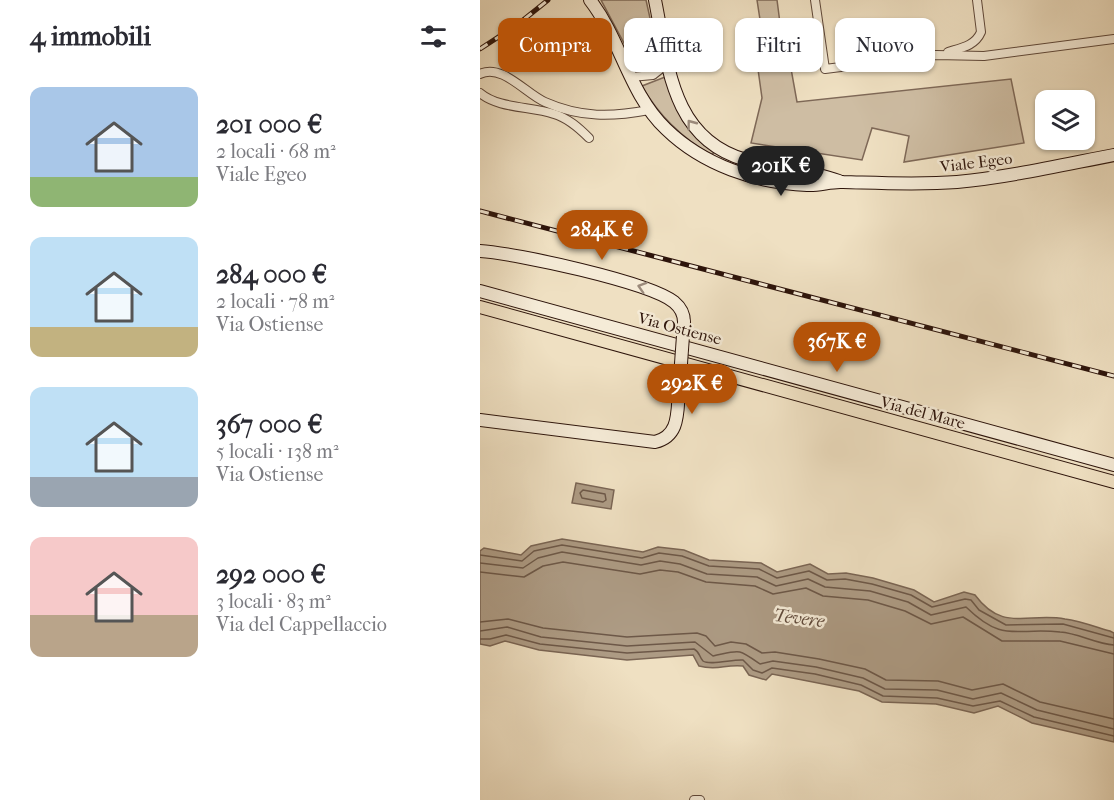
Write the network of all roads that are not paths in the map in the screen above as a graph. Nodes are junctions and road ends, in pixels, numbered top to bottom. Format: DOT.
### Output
graph roads {
  1 [pos="590,0"];
  2 [pos="655,0"];
  3 [pos="815,0"];
  4 [pos="977,0"];
  5 [pos="659,18"];
  6 [pos="1114,39"];
  7 [pos="936,55"];
  8 [pos="657,72"];
  9 [pos="672,72"];
  10 [pos="480,74"];
  11 [pos="631,77"];
  12 [pos="480,93"];
  13 [pos="650,110"];
  14 [pos="589,138"];
  15 [pos="1114,155"];
  16 [pos="840,182"];
  17 [pos="480,251"];
  18 [pos="480,291"];
  19 [pos="480,308"];
  20 [pos="480,420"];
  21 [pos="1114,465"];
  22 [pos="1114,482"];
  23 [pos="694,800"];
  24 [pos="700,800"];
  1 -- 11 [label="main road, Viale Egeo"];
  2 -- 5 [label="main road, Viale Egeo"];
  3 -- 7 [label="street"];
  4 -- 7 [label="street"];
  6 -- 7 [label="street"];
  8 -- 11 [label="street"];
  16 -- 9 [label="main road, Viale Egeo, one-way"];
  10 -- 13 [label="street"];
  11 -- 13 [label="main road, Viale Egeo"];
  12 -- 14 [label="street"];
  13 -- 16 [label="main road, Viale Egeo"];
  15 -- 16 [label="main road, Viale Egeo"];
  20 -- 17 [label="main road, one-way, bridge"];
  18 -- 21 [label="main road, Via Ostiense"];
  19 -- 22 [label="main road, Via del Mare"];
  23 -- 24 [label="street"];
}
